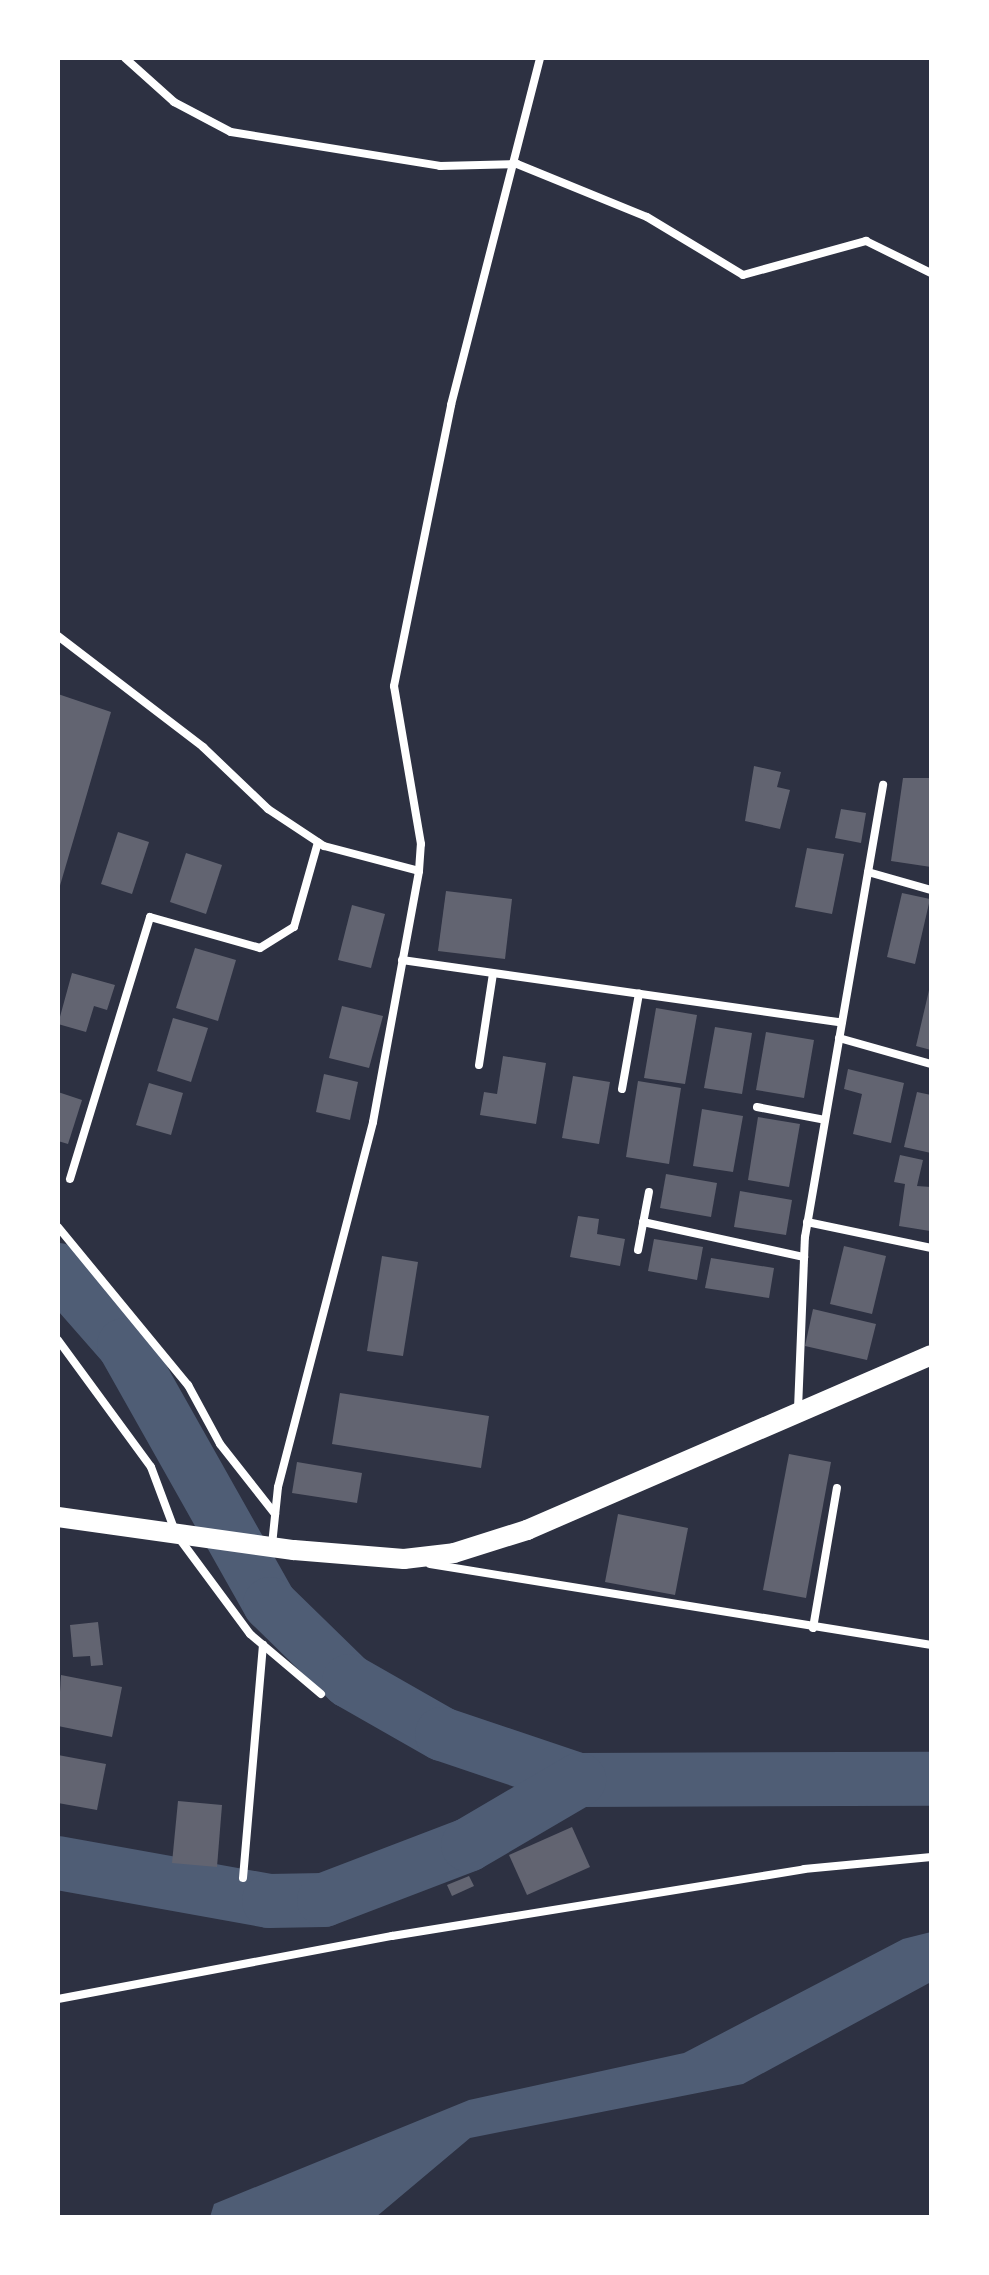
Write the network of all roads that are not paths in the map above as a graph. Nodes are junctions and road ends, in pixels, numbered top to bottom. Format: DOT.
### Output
graph roads {
  1 [pos="125,58"];
  2 [pos="540,58"];
  3 [pos="517,164"];
  4 [pos="931,273"];
  5 [pos="58,636"];
  6 [pos="883,785"];
  7 [pos="318,842"];
  8 [pos="419,871"];
  9 [pos="868,872"];
  10 [pos="931,890"];
  11 [pos="402,960"];
  12 [pos="493,974"];
  13 [pos="639,994"];
  14 [pos="842,1023"];
  15 [pos="839,1038"];
  16 [pos="931,1064"];
  17 [pos="479,1065"];
  18 [pos="622,1089"];
  19 [pos="757,1107"];
  20 [pos="825,1120"];
  21 [pos="70,1179"];
  22 [pos="649,1192"];
  23 [pos="643,1222"];
  24 [pos="807,1222"];
  25 [pos="58,1227"];
  26 [pos="931,1248"];
  27 [pos="638,1250"];
  28 [pos="804,1257"];
  29 [pos="58,1340"];
  30 [pos="931,1355"];
  31 [pos="798,1414"];
  32 [pos="837,1488"];
  33 [pos="275,1514"];
  34 [pos="58,1517"];
  35 [pos="183,1535"];
  36 [pos="272,1547"];
  37 [pos="404,1559"];
  38 [pos="813,1628"];
  39 [pos="263,1645"];
  40 [pos="931,1645"];
  41 [pos="321,1694"];
  42 [pos="931,1857"];
  43 [pos="243,1878"];
  44 [pos="58,1999"];
  1 -- 3 [label="street"];
  2 -- 3 [label="street"];
  3 -- 4 [label="street"];
  3 -- 8 [label="street"];
  5 -- 7 [label="street"];
  6 -- 9 [label="street"];
  7 -- 8 [label="street"];
  7 -- 21 [label="street"];
  8 -- 11 [label="street"];
  9 -- 10 [label="street"];
  9 -- 14 [label="street"];
  11 -- 12 [label="street"];
  11 -- 33 [label="street"];
  12 -- 13 [label="street"];
  12 -- 17 [label="street"];
  13 -- 14 [label="street"];
  13 -- 18 [label="street"];
  14 -- 15 [label="street"];
  15 -- 16 [label="street"];
  15 -- 20 [label="street"];
  19 -- 20 [label="street"];
  20 -- 24 [label="street"];
  22 -- 23 [label="street"];
  23 -- 27 [label="street"];
  23 -- 28 [label="street"];
  24 -- 26 [label="street"];
  24 -- 28 [label="street"];
  25 -- 33 [label="street"];
  28 -- 31 [label="street"];
  29 -- 35 [label="street"];
  30 -- 31 [label="main road"];
  31 -- 37 [label="main road"];
  32 -- 38 [label="street"];
  33 -- 36 [label="street"];
  34 -- 35 [label="main road"];
  35 -- 36 [label="main road"];
  35 -- 39 [label="street"];
  36 -- 37 [label="main road"];
  37 -- 38 [label="street"];
  38 -- 40 [label="street"];
  39 -- 41 [label="street"];
  39 -- 43 [label="street"];
  42 -- 44 [label="street"];
}
